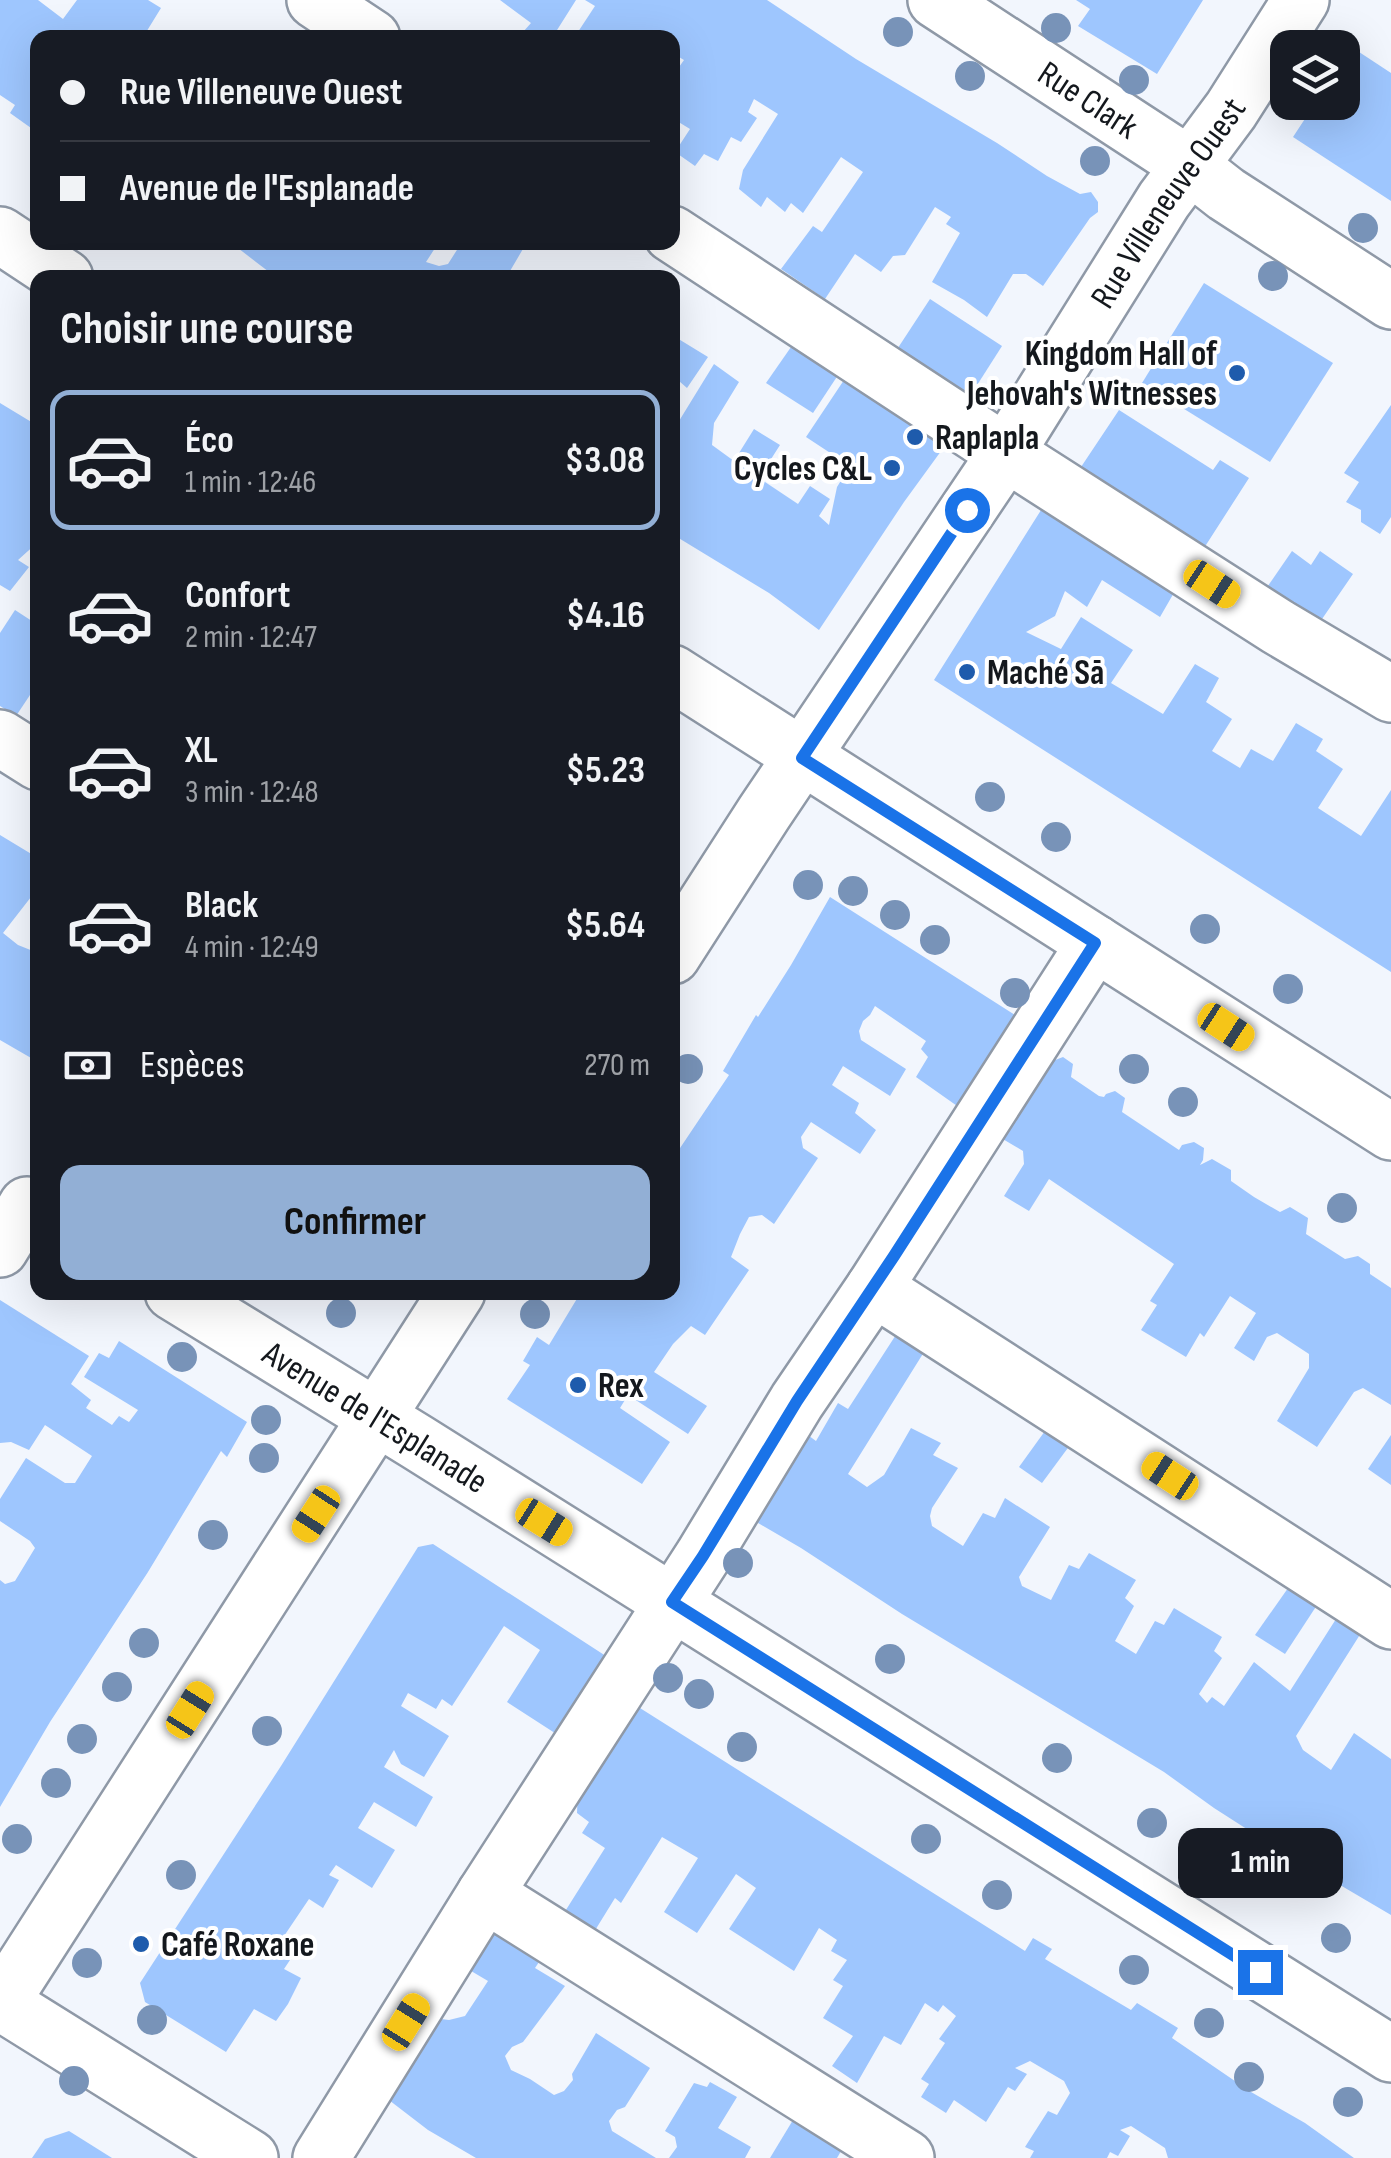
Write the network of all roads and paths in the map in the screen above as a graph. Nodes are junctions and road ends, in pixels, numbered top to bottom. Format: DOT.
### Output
graph roads {
  1 [pos="315,0"];
  2 [pos="936,0"];
  3 [pos="1301,0"];
  4 [pos="360,30"];
  5 [pos="1189,165"];
  6 [pos="0,235"];
  7 [pos="680,239"];
  8 [pos="53,270"];
  9 [pos="1391,301"];
  10 [pos="1006,452"];
  11 [pos="680,679"];
  12 [pos="1391,694"];
  13 [pos="0,738"];
  14 [pos="30,757"];
  15 [pos="802,758"];
  16 [pos="1095,943"];
  17 [pos="680,944"];
  18 [pos="1391,1132"];
  19 [pos="874,1288"];
  20 [pos="186,1300"];
  21 [pos="452,1300"];
  22 [pos="378,1418"];
  23 [pos="672,1602"];
  24 [pos="1391,1621"];
  25 [pos="485,1894"];
  26 [pos="0,2003"];
  27 [pos="1391,2054"];
  28 [pos="250,2158"];
  29 [pos="321,2158"];
  30 [pos="906,2158"];
  1 -- 4 [label="street"];
  2 -- 5 [label="street, Rue Clark"];
  3 -- 5 [label="street, Rue Villeneuve Ouest"];
  5 -- 9 [label="street, Rue Clark"];
  5 -- 10 [label="street, Rue Villeneuve Ouest"];
  6 -- 8 [label="street"];
  7 -- 10 [label="street"];
  10 -- 12 [label="street"];
  10 -- 15 [label="street, Rue Villeneuve Ouest"];
  11 -- 15 [label="street"];
  13 -- 14 [label="street"];
  15 -- 16 [label="street"];
  15 -- 17 [label="street, Rue Villeneuve Ouest"];
  16 -- 18 [label="street"];
  16 -- 19 [label="street"];
  19 -- 23 [label="street"];
  19 -- 24 [label="street"];
  20 -- 22 [label="street, Avenue de l'Esplanade"];
  21 -- 22 [label="street"];
  22 -- 23 [label="street, Avenue de l'Esplanade"];
  22 -- 26 [label="street"];
  23 -- 25 [label="street"];
  23 -- 27 [label="street, Avenue de l'Esplanade"];
  25 -- 29 [label="street"];
  25 -- 30 [label="street"];
  26 -- 28 [label="street"];
}
